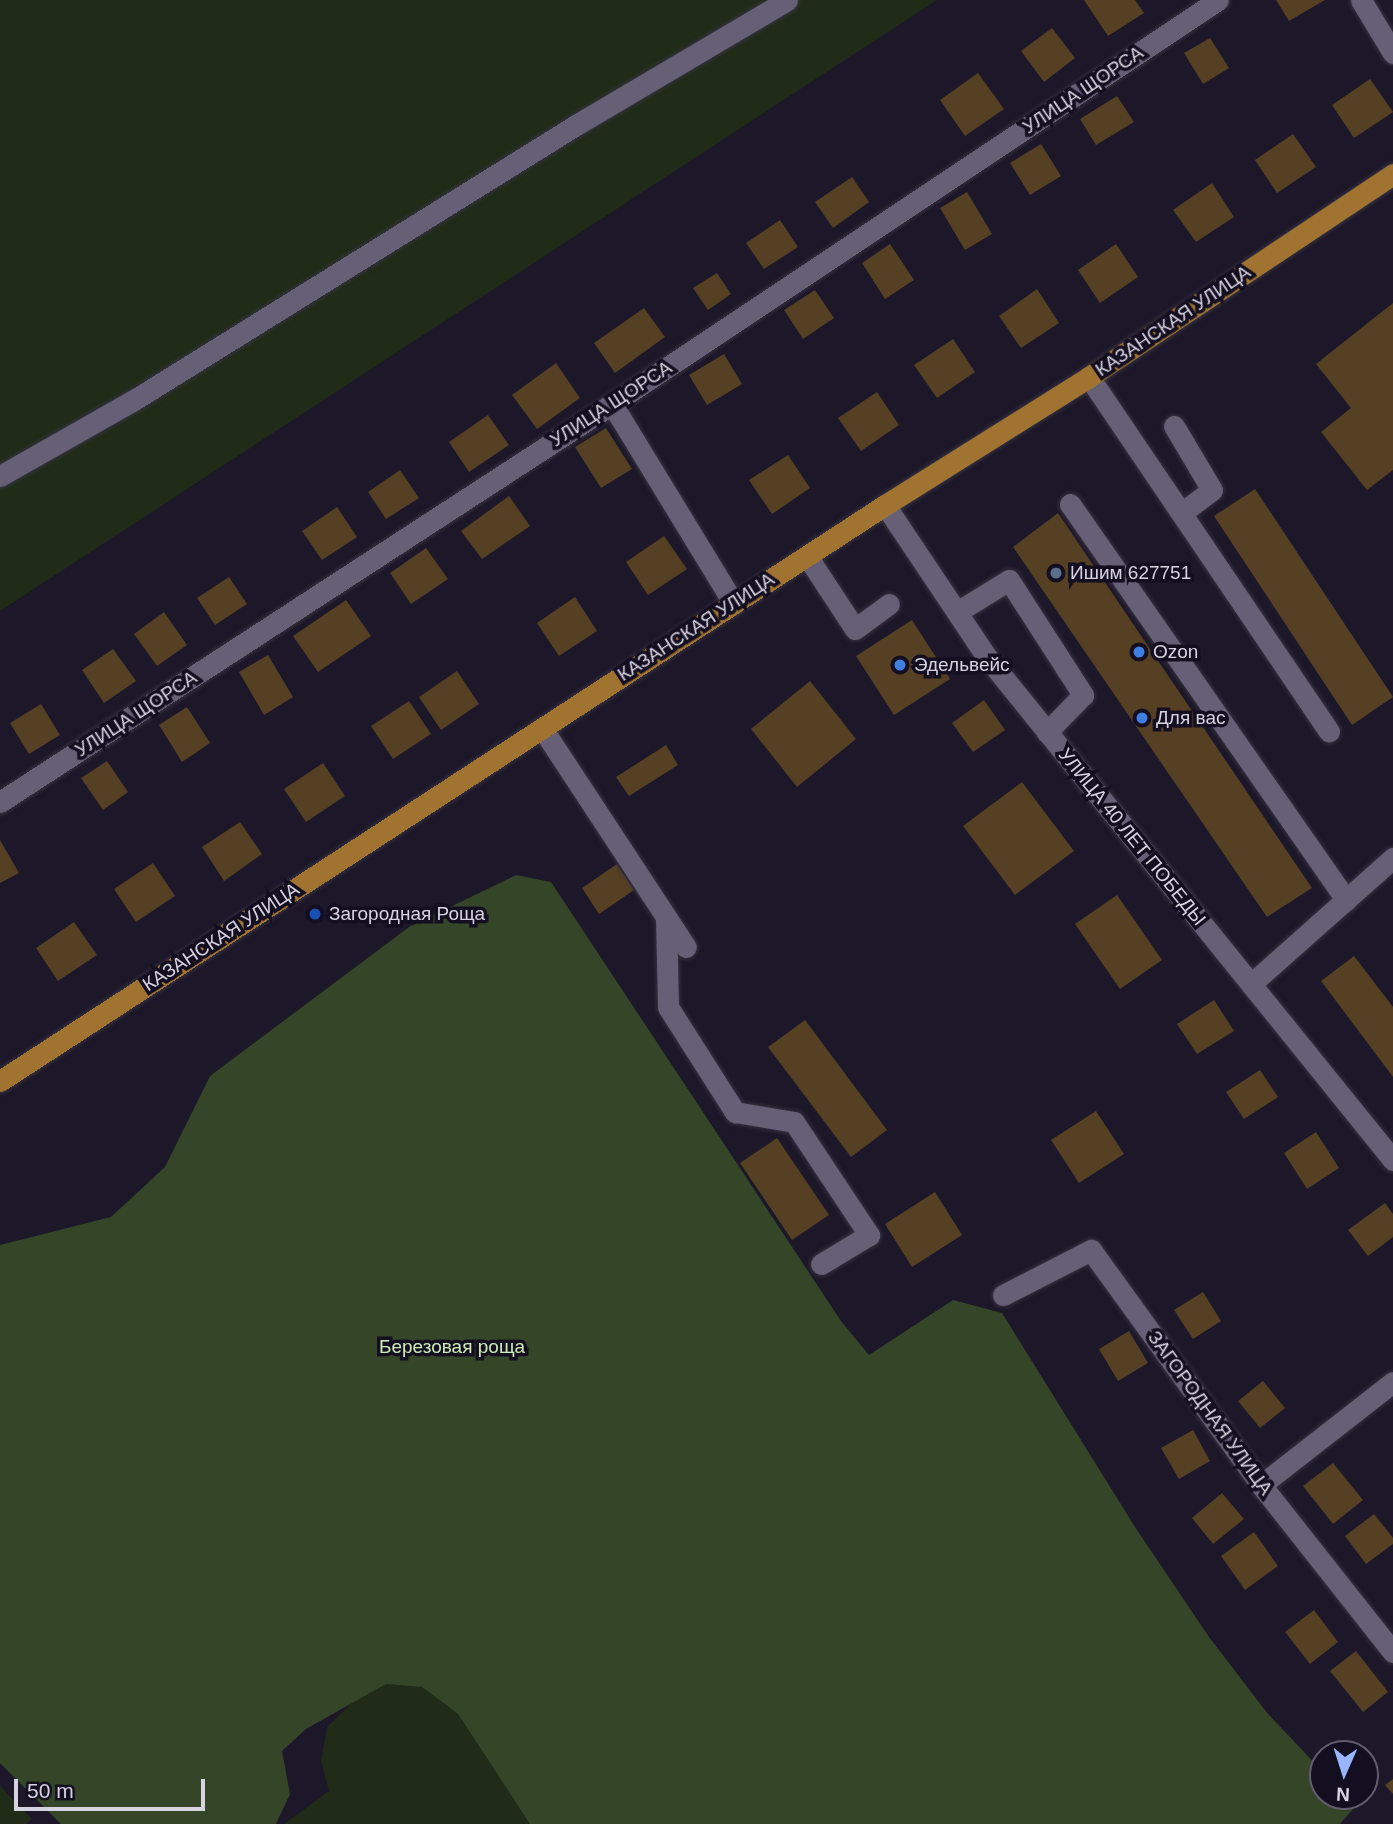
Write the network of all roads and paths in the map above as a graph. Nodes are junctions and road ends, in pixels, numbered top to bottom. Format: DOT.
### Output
graph roads {
  1 [pos="787,0"];
  2 [pos="1218,0"];
  3 [pos="1361,0"];
  4 [pos="1393,53"];
  5 [pos="1393,175"];
  6 [pos="1089,377"];
  7 [pos="612,404"];
  8 [pos="1174,426"];
  9 [pos="0,476"];
  10 [pos="1070,504"];
  11 [pos="886,505"];
  12 [pos="1182,513"];
  13 [pos="807,556"];
  14 [pos="734,604"];
  15 [pos="889,604"];
  16 [pos="957,612"];
  17 [pos="542,728"];
  18 [pos="1329,731"];
  19 [pos="1047,732"];
  20 [pos="0,802"];
  21 [pos="1393,858"];
  22 [pos="1346,900"];
  23 [pos="666,917"];
  24 [pos="686,947"];
  25 [pos="1251,984"];
  26 [pos="0,1081"];
  27 [pos="1393,1160"];
  28 [pos="821,1264"];
  29 [pos="1003,1295"];
  30 [pos="1393,1382"];
  31 [pos="1261,1485"];
  32 [pos="1393,1652"];
  1 -- 9 [label="street"];
  2 -- 7 [label="street, УЛИЦА ЩОРСА"];
  3 -- 4 [label="street"];
  5 -- 6 [label="main road, КАЗАНСКАЯ УЛИЦА"];
  6 -- 11 [label="main road, КАЗАНСКАЯ УЛИЦА"];
  6 -- 12 [label="street"];
  7 -- 14 [label="street"];
  7 -- 20 [label="street, УЛИЦА ЩОРСА"];
  8 -- 12 [label="street"];
  10 -- 22 [label="street"];
  11 -- 13 [label="main road, КАЗАНСКАЯ УЛИЦА"];
  11 -- 16 [label="street, УЛИЦА 40 ЛЕТ ПОБЕДЫ"];
  12 -- 18 [label="street"];
  13 -- 14 [label="main road, КАЗАНСКАЯ УЛИЦА"];
  13 -- 15 [label="street"];
  14 -- 17 [label="main road, КАЗАНСКАЯ УЛИЦА"];
  16 -- 19 [label="street, УЛИЦА 40 ЛЕТ ПОБЕДЫ"];
  16 -- 19 [label="street"];
  17 -- 23 [label="street"];
  17 -- 26 [label="main road, КАЗАНСКАЯ УЛИЦА"];
  19 -- 25 [label="street, УЛИЦА 40 ЛЕТ ПОБЕДЫ"];
  21 -- 22 [label="street"];
  22 -- 25 [label="street"];
  23 -- 24 [label="street"];
  23 -- 28 [label="street"];
  25 -- 27 [label="street, УЛИЦА 40 ЛЕТ ПОБЕДЫ"];
  29 -- 31 [label="street, ЗАГОРОДНАЯ УЛИЦА"];
  30 -- 31 [label="street"];
  31 -- 32 [label="street, ЗАГОРОДНАЯ УЛИЦА"];
}
